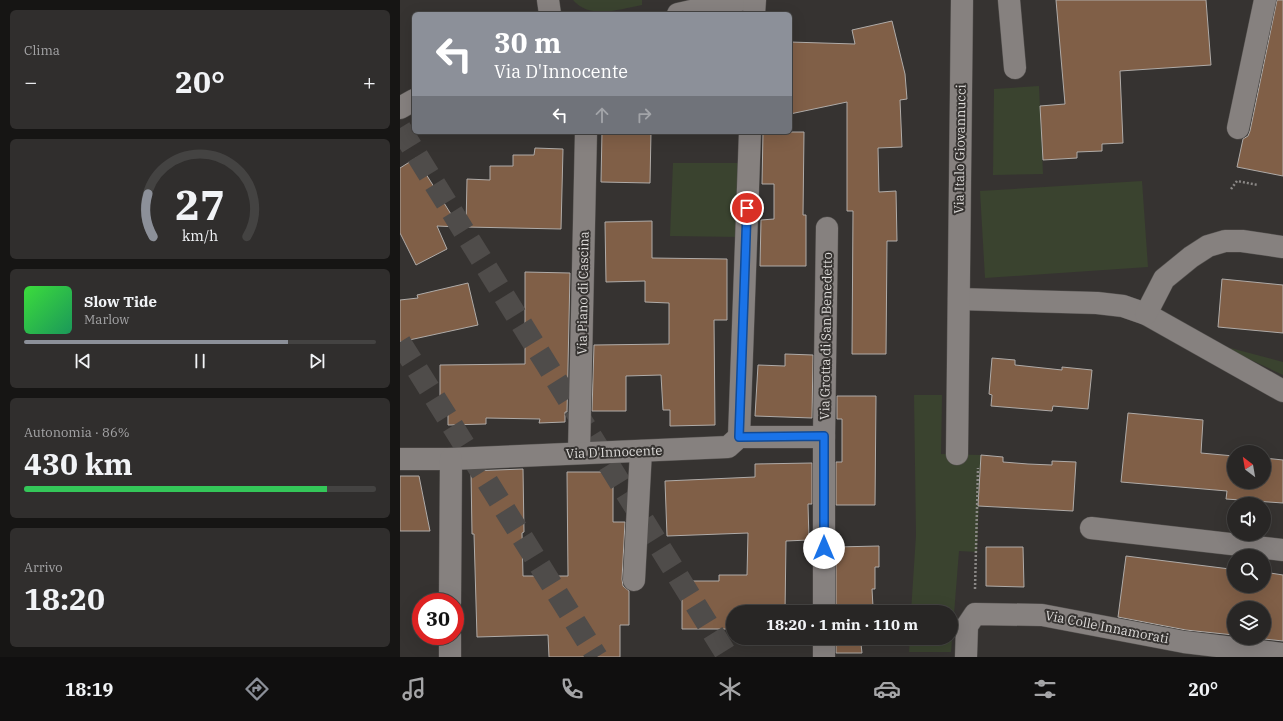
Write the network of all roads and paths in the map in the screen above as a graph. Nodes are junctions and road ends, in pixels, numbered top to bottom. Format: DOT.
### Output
graph roads {
  1 [pos="548,0"];
  2 [pos="755,0"];
  3 [pos="962,0"];
  4 [pos="1009,0"];
  5 [pos="1265,0"];
  6 [pos="727,1"];
  7 [pos="550,12"];
  8 [pos="686,12"];
  9 [pos="754,12"];
  10 [pos="1015,68"];
  11 [pos="412,101"];
  12 [pos="400,108"];
  13 [pos="1238,128"];
  14 [pos="586,134"];
  15 [pos="750,134"];
  16 [pos="1258,185"];
  17 [pos="1231,190"];
  18 [pos="827,228"];
  19 [pos="1283,247"];
  20 [pos="959,299"];
  21 [pos="1146,314"];
  22 [pos="1283,391"];
  23 [pos="824,436"];
  24 [pos="739,437"];
  25 [pos="641,451"];
  26 [pos="579,454"];
  27 [pos="958,454"];
  28 [pos="400,459"];
  29 [pos="451,459"];
  30 [pos="1091,528"];
  31 [pos="1283,550"];
  32 [pos="634,580"];
  33 [pos="450,593"];
  34 [pos="824,605"];
  35 [pos="450,645"];
  36 [pos="824,645"];
  37 [pos="1283,654"];
  38 [pos="450,657"];
  39 [pos="824,657"];
  40 [pos="966,657"];
  1 -- 7 [label="street"];
  2 -- 9 [label="street"];
  3 -- 20 [label="street, Via Italo Giovannucci"];
  4 -- 10 [label="street"];
  5 -- 13 [label="street"];
  6 -- 8 [label="street"];
  11 -- 12 [label="street"];
  14 -- 26 [label="street, Via Piano di Cascina"];
  15 -- 24 [label="street"];
  16 -- 17 [label="path"];
  18 -- 23 [label="street, Via Grotta di San Benedetto"];
  19 -- 21 [label="street"];
  20 -- 21 [label="street"];
  20 -- 27 [label="street, Via Italo Giovannucci"];
  21 -- 22 [label="street"];
  23 -- 24 [label="street"];
  23 -- 34 [label="street, Via Grotta di San Benedetto"];
  24 -- 25 [label="street, Via D'Innocente"];
  25 -- 26 [label="street, Via D'Innocente"];
  25 -- 32 [label="street"];
  26 -- 29 [label="street, Via D'Innocente"];
  28 -- 29 [label="street, Via D'Innocente"];
  29 -- 33 [label="street"];
  30 -- 31 [label="street"];
  35 -- 38 [label="street"];
  36 -- 39 [label="street"];
  37 -- 40 [label="street, Via Colle Innamorati"];
}
